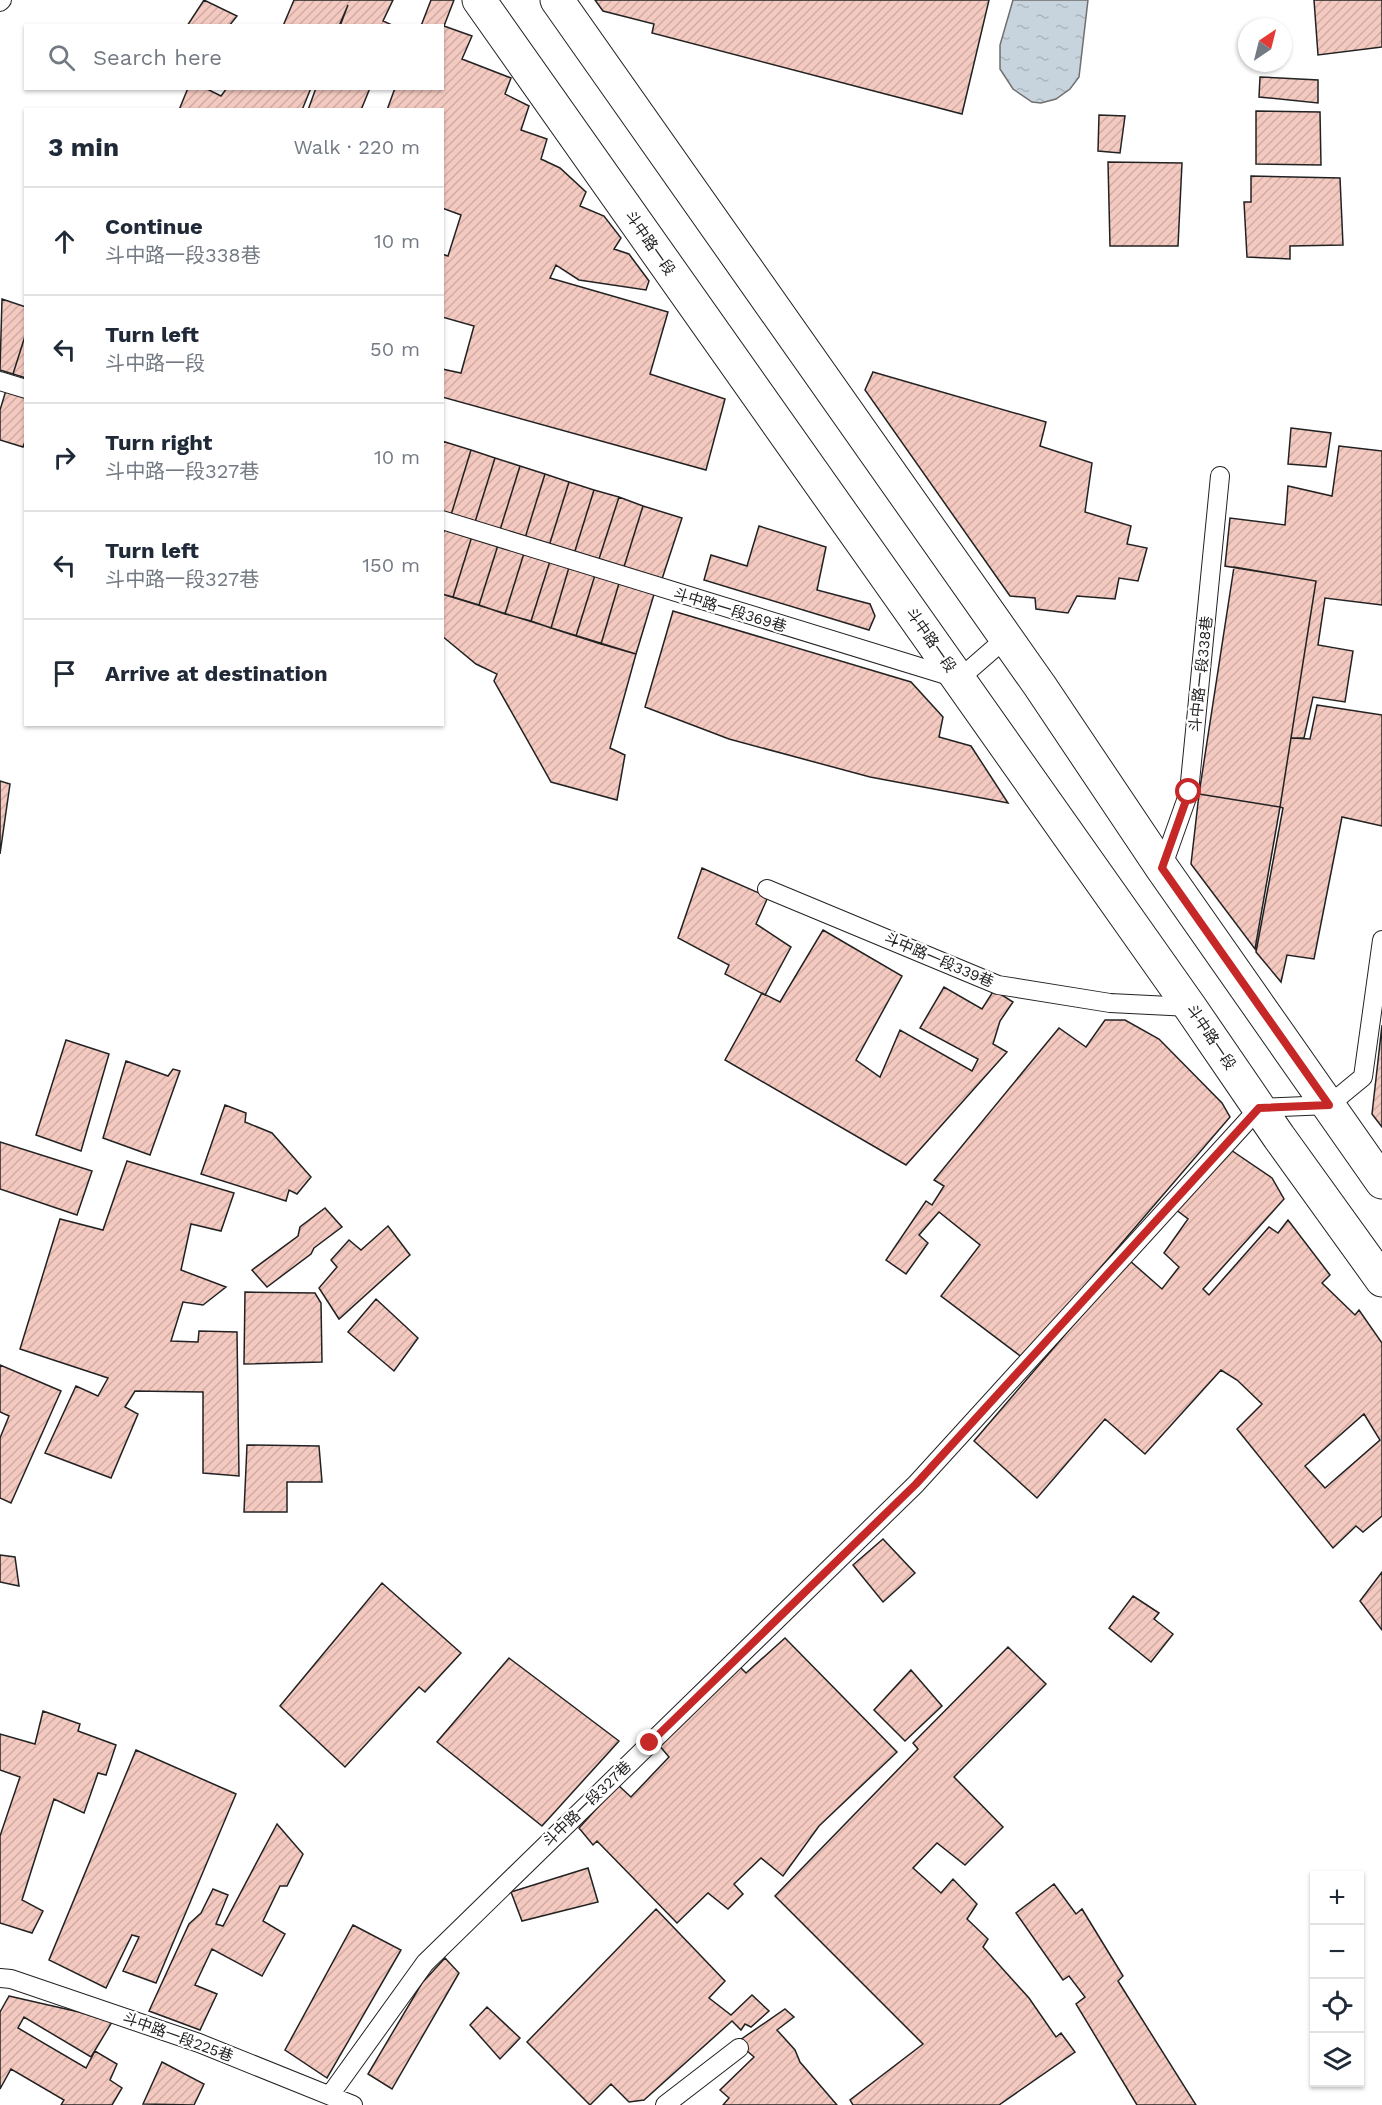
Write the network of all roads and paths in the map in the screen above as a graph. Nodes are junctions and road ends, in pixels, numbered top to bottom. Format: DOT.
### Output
graph roads {
  1 [pos="479,0"];
  2 [pos="557,0"];
  3 [pos="0,381"];
  4 [pos="24,388"];
  5 [pos="1220,476"];
  6 [pos="444,521"];
  7 [pos="1006,638"];
  8 [pos="959,680"];
  9 [pos="1162,868"];
  10 [pos="767,889"];
  11 [pos="1382,939"];
  12 [pos="1190,1007"];
  13 [pos="1329,1105"];
  14 [pos="1259,1108"];
  15 [pos="1382,1182"];
  16 [pos="1382,1280"];
  17 [pos="0,1978"];
  18 [pos="739,2048"];
  19 [pos="330,2095"];
  20 [pos="353,2105"];
  21 [pos="665,2105"];
  1 -- 8 [label="main road, 斗中路一段"];
  2 -- 7 [label="main road"];
  3 -- 4 [label="lane"];
  5 -- 9 [label="lane, 斗中路一段338巷"];
  6 -- 8 [label="lane, 斗中路一段369巷"];
  7 -- 8 [label="lane"];
  7 -- 9 [label="main road"];
  8 -- 12 [label="main road, 斗中路一段"];
  9 -- 13 [label="main road"];
  10 -- 12 [label="lane, 斗中路一段339巷"];
  11 -- 13 [label="lane"];
  12 -- 14 [label="main road, 斗中路一段"];
  13 -- 14 [label="lane"];
  13 -- 15 [label="main road"];
  14 -- 16 [label="main road, 斗中路一段"];
  14 -- 19 [label="lane, 斗中路一段327巷"];
  17 -- 19 [label="lane, 斗中路一段225巷"];
  18 -- 21 [label="lane"];
  19 -- 20 [label="lane, 斗中路一段225巷"];
}
